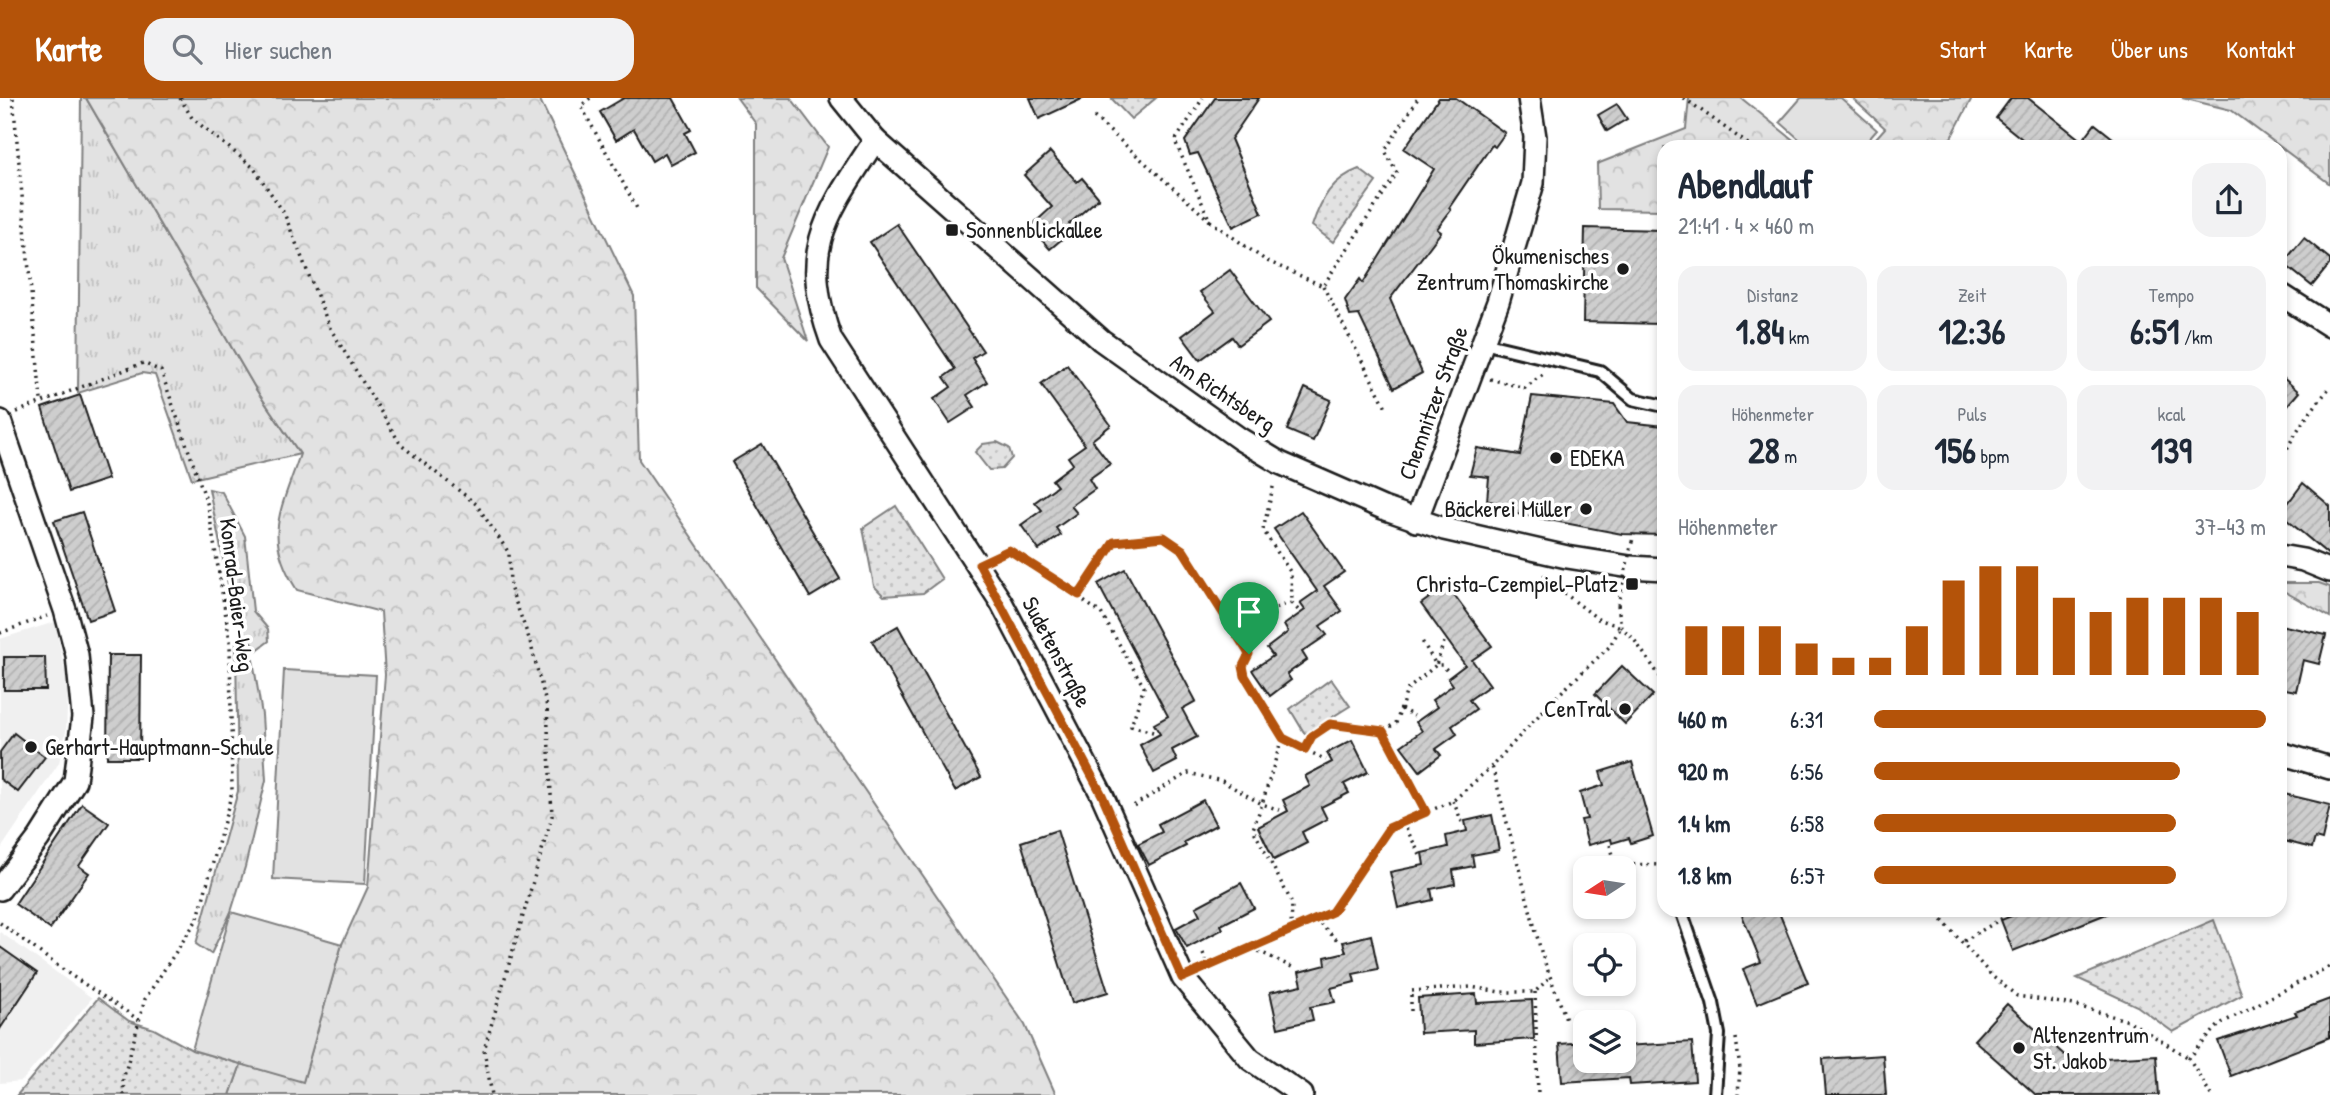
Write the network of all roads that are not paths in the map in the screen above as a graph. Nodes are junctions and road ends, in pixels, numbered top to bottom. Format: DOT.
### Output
graph roads {
  1 [pos="841,98"];
  2 [pos="1529,98"];
  3 [pos="875,140"];
  4 [pos="2287,298"];
  5 [pos="2330,326"];
  6 [pos="1483,344"];
  7 [pos="1657,404"];
  8 [pos="5,418"];
  9 [pos="1416,521"];
  10 [pos="2287,557"];
  11 [pos="1657,569"];
  12 [pos="2330,571"];
  13 [pos="2287,755"];
  14 [pos="2330,768"];
  15 [pos="0,890"];
  16 [pos="1683,917"];
  17 [pos="1301,1095"];
  18 [pos="1716,1095"];
  1 -- 3 [label="street, Am Richtsberg"];
  2 -- 6 [label="street, Chemnitzer Straße"];
  3 -- 9 [label="street, Am Richtsberg"];
  3 -- 17 [label="street, Sudetenstraße"];
  4 -- 5 [label="street"];
  6 -- 7 [label="lane"];
  6 -- 9 [label="street, Chemnitzer Straße"];
  8 -- 15 [label="street"];
  9 -- 11 [label="street, Am Richtsberg"];
  10 -- 12 [label="street"];
  13 -- 14 [label="street"];
  16 -- 18 [label="lane"];
}
